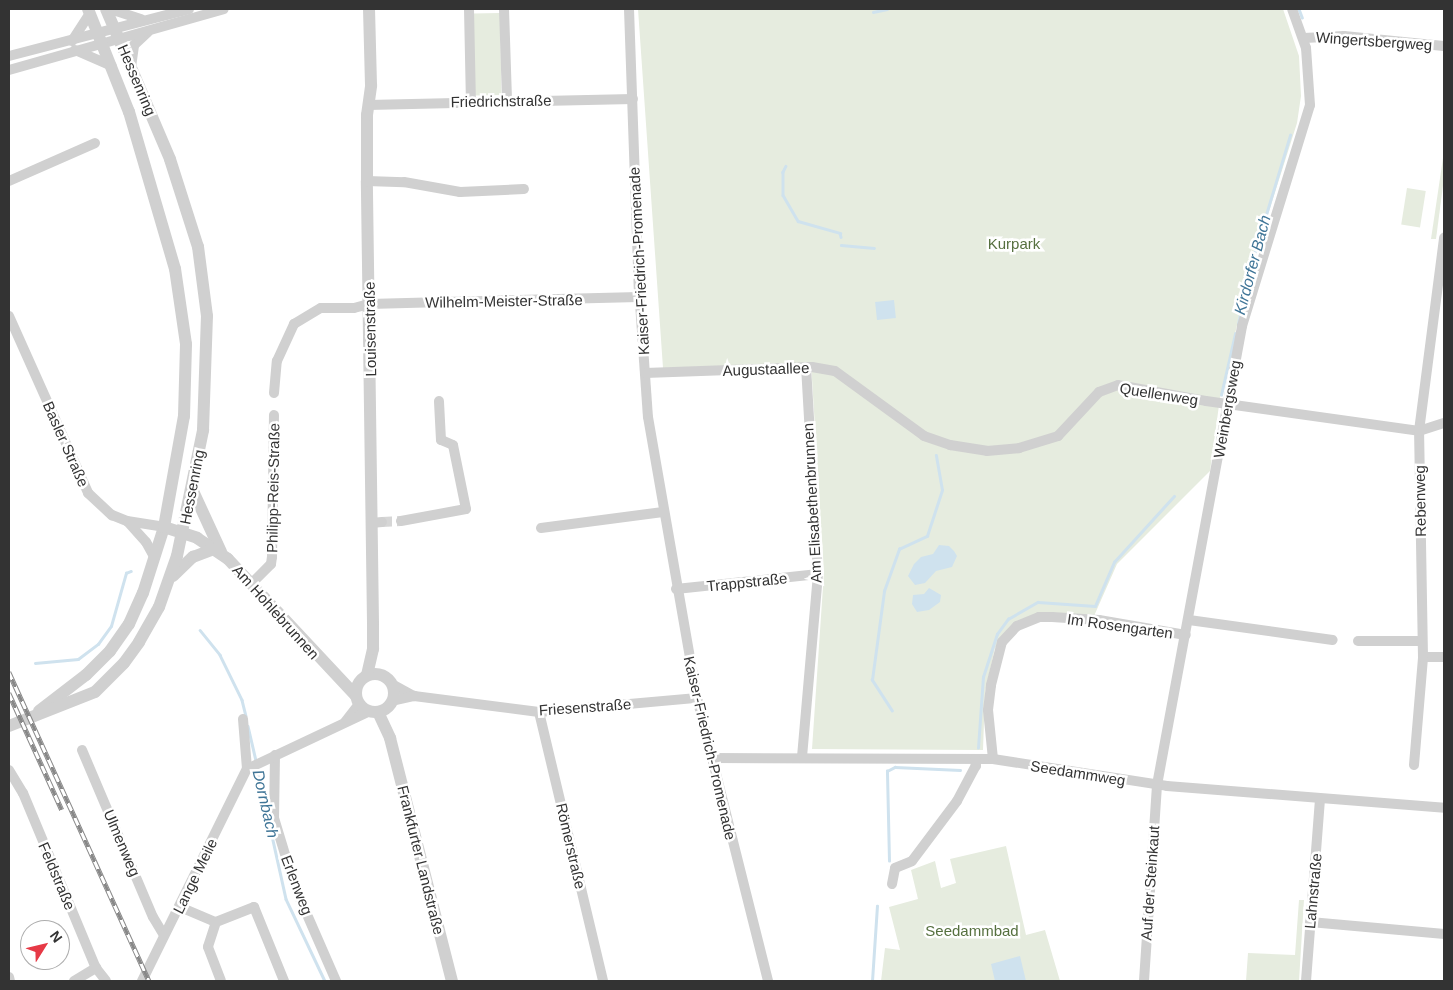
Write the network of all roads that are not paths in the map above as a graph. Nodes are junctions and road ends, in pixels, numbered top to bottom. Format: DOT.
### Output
graph roads {
  1 [pos="106,9"];
  2 [pos="110,9"];
  3 [pos="189,9"];
  4 [pos="224,9"];
  5 [pos="369,9"];
  6 [pos="469,9"];
  7 [pos="504,9"];
  8 [pos="629,9"];
  9 [pos="1292,9"];
  10 [pos="89,11"];
  11 [pos="150,24"];
  12 [pos="116,33"];
  13 [pos="100,38"];
  14 [pos="1304,38"];
  15 [pos="74,45"];
  16 [pos="1444,46"];
  17 [pos="9,56"];
  18 [pos="112,66"];
  19 [pos="131,67"];
  20 [pos="9,70"];
  21 [pos="633,99"];
  22 [pos="471,100"];
  23 [pos="507,100"];
  24 [pos="368,105"];
  25 [pos="95,143"];
  26 [pos="9,181"];
  27 [pos="367,181"];
  28 [pos="524,189"];
  29 [pos="1444,238"];
  30 [pos="640,298"];
  31 [pos="369,304"];
  32 [pos="9,316"];
  33 [pos="207,367"];
  34 [pos="186,368"];
  35 [pos="806,368"];
  36 [pos="645,373"];
  37 [pos="274,393"];
  38 [pos="439,401"];
  39 [pos="1228,404"];
  40 [pos="274,415"];
  41 [pos="1444,423"];
  42 [pos="1419,431"];
  43 [pos="924,436"];
  44 [pos="192,491"];
  45 [pos="663,512"];
  46 [pos="127,521"];
  47 [pos="400,521"];
  48 [pos="164,527"];
  49 [pos="541,528"];
  50 [pos="183,533"];
  51 [pos="218,551"];
  52 [pos="154,558"];
  53 [pos="818,574"];
  54 [pos="170,580"];
  55 [pos="252,583"];
  56 [pos="676,589"];
  57 [pos="1189,620"];
  58 [pos="1186,635"];
  59 [pos="1333,640"];
  60 [pos="1358,641"];
  61 [pos="1422,641"];
  62 [pos="373,649"];
  63 [pos="1444,657"];
  64 [pos="1423,658"];
  65 [pos="367,675"];
  66 [pos="389,680"];
  67 [pos="414,696"];
  68 [pos="696,698"];
  69 [pos="364,701"];
  70 [pos="391,703"];
  71 [pos="539,712"];
  72 [pos="36,714"];
  73 [pos="244,719"];
  74 [pos="9,726"];
  75 [pos="390,738"];
  76 [pos="82,750"];
  77 [pos="270,757"];
  78 [pos="802,757"];
  79 [pos="711,758"];
  80 [pos="975,759"];
  81 [pos="993,760"];
  82 [pos="1414,765"];
  83 [pos="249,768"];
  84 [pos="9,770"];
  85 [pos="1157,785"];
  86 [pos="1320,800"];
  87 [pos="1444,808"];
  88 [pos="892,884"];
  89 [pos="180,907"];
  90 [pos="216,922"];
  91 [pos="1310,922"];
  92 [pos="1444,934"];
  93 [pos="164,935"];
  94 [pos="96,968"];
  95 [pos="9,977"];
  96 [pos="10,981"];
  97 [pos="74,981"];
  98 [pos="106,981"];
  99 [pos="142,981"];
  100 [pos="221,981"];
  101 [pos="284,981"];
  102 [pos="336,981"];
  103 [pos="452,981"];
  104 [pos="603,981"];
  105 [pos="768,981"];
  106 [pos="1144,981"];
  107 [pos="1306,981"];
  1 -- 12 [label="street, Hessenring"];
  2 -- 11 [label="street"];
  3 -- 11 [label="street"];
  4 -- 11 [label="street"];
  5 -- 24 [label="street, Louisenstraße"];
  6 -- 22 [label="street"];
  7 -- 23 [label="street"];
  8 -- 21 [label="street, Kaiser-Friedrich-Promenade"];
  9 -- 14 [label="street, Weinbergsweg"];
  10 -- 13 [label="street, Hessenring"];
  10 -- 15 [label="street"];
  11 -- 12 [label="street"];
  11 -- 19 [label="street"];
  12 -- 13 [label="street"];
  12 -- 19 [label="street, Hessenring"];
  13 -- 15 [label="street"];
  13 -- 18 [label="street, Hessenring"];
  14 -- 16 [label="street, Wingertsbergweg"];
  14 -- 39 [label="street, Weinbergsweg"];
  15 -- 17 [label="street"];
  15 -- 18 [label="street"];
  15 -- 20 [label="street"];
  18 -- 34 [label="street, Hessenring"];
  19 -- 33 [label="street, Hessenring"];
  21 -- 23 [label="street, Friedrichstraße"];
  21 -- 30 [label="street, Kaiser-Friedrich-Promenade"];
  22 -- 23 [label="street, Friedrichstraße"];
  22 -- 24 [label="street, Friedrichstraße"];
  24 -- 27 [label="street, Louisenstraße"];
  25 -- 26 [label="street"];
  27 -- 28 [label="street"];
  27 -- 31 [label="street, Louisenstraße"];
  29 -- 42 [label="street, Rebenweg"];
  30 -- 31 [label="street, Wilhelm-Meister-Straße"];
  30 -- 36 [label="street, Kaiser-Friedrich-Promenade"];
  31 -- 37 [label="street"];
  31 -- 62 [label="street, Louisenstraße"];
  32 -- 46 [label="street, Basler Straße"];
  33 -- 34 [label="street"];
  33 -- 44 [label="street, Hessenring"];
  34 -- 48 [label="street, Hessenring"];
  35 -- 36 [label="street, Augustaallee"];
  35 -- 43 [label="street, Augustaallee"];
  35 -- 53 [label="street, Am Elisabethenbrunnen"];
  36 -- 45 [label="street, Kaiser-Friedrich-Promenade"];
  38 -- 47 [label="street"];
  39 -- 42 [label="street, Quellenweg"];
  39 -- 43 [label="street, Quellenweg"];
  39 -- 57 [label="street, Weinbergsweg"];
  40 -- 55 [label="street, Philipp-Reis-Straße"];
  41 -- 42 [label="street, Quellenweg"];
  42 -- 61 [label="street, Rebenweg"];
  44 -- 50 [label="street, Hessenring"];
  44 -- 51 [label="street"];
  45 -- 49 [label="street"];
  45 -- 56 [label="street, Kaiser-Friedrich-Promenade"];
  46 -- 48 [label="street, Basler Straße"];
  46 -- 52 [label="street"];
  48 -- 50 [label="street, Am Hohlebrunnen"];
  48 -- 52 [label="street, Hessenring"];
  50 -- 51 [label="street, Am Hohlebrunnen"];
  50 -- 54 [label="street, Hessenring"];
  51 -- 54 [label="street"];
  51 -- 55 [label="street, Am Hohlebrunnen"];
  52 -- 72 [label="street, Hessenring"];
  53 -- 56 [label="street, Trappstraße"];
  53 -- 78 [label="street, Am Elisabethenbrunnen"];
  54 -- 72 [label="street, Hessenring"];
  55 -- 69 [label="street, Am Hohlebrunnen"];
  56 -- 68 [label="street, Kaiser-Friedrich-Promenade"];
  57 -- 58 [label="street, Weinbergsweg"];
  57 -- 59 [label="street"];
  58 -- 81 [label="street, Im Rosengarten"];
  58 -- 85 [label="street, Weinbergsweg"];
  60 -- 61 [label="street"];
  61 -- 64 [label="street, Rebenweg"];
  62 -- 65 [label="street, Louisenstraße"];
  62 -- 66 [label="street, Louisenstraße"];
  63 -- 64 [label="street"];
  64 -- 82 [label="street, Rebenweg"];
  65 -- 66 [label="street"];
  65 -- 69 [label="street"];
  66 -- 67 [label="street, Friesenstraße"];
  66 -- 70 [label="street, Frankfurter Landstraße"];
  67 -- 70 [label="street, Friesenstraße"];
  67 -- 71 [label="street, Friesenstraße"];
  68 -- 71 [label="street, Friesenstraße"];
  68 -- 79 [label="street, Kaiser-Friedrich-Promenade"];
  69 -- 70 [label="street"];
  69 -- 75 [label="street, Frankfurter Landstraße"];
  69 -- 77 [label="street"];
  70 -- 75 [label="street, Frankfurter Landstraße"];
  71 -- 104 [label="street, Römerstraße"];
  72 -- 74 [label="street"];
  73 -- 83 [label="street, Lange Meile"];
  75 -- 103 [label="street, Frankfurter Landstraße"];
  76 -- 93 [label="street, Ulmenweg"];
  77 -- 83 [label="street"];
  77 -- 102 [label="street, Erlenweg"];
  78 -- 79 [label="street, Seedammweg"];
  78 -- 80 [label="street, Seedammweg"];
  79 -- 105 [label="street, Kaiser-Friedrich-Promenade"];
  80 -- 81 [label="street, Seedammweg"];
  80 -- 88 [label="street"];
  81 -- 85 [label="street, Seedammweg"];
  83 -- 89 [label="street, Lange Meile"];
  84 -- 94 [label="street, Feldstraße"];
  85 -- 86 [label="street, Seedammweg"];
  85 -- 106 [label="street, Auf der Steinkaut"];
  86 -- 87 [label="street, Seedammweg"];
  86 -- 91 [label="street, Lahnstraße"];
  89 -- 90 [label="street"];
  89 -- 93 [label="street, Lange Meile"];
  90 -- 100 [label="street"];
  90 -- 101 [label="street"];
  91 -- 92 [label="street"];
  91 -- 107 [label="street, Lahnstraße"];
  93 -- 99 [label="street, Lange Meile"];
  94 -- 97 [label="street"];
  94 -- 98 [label="street, Feldstraße"];
  95 -- 96 [label="street"];
}
